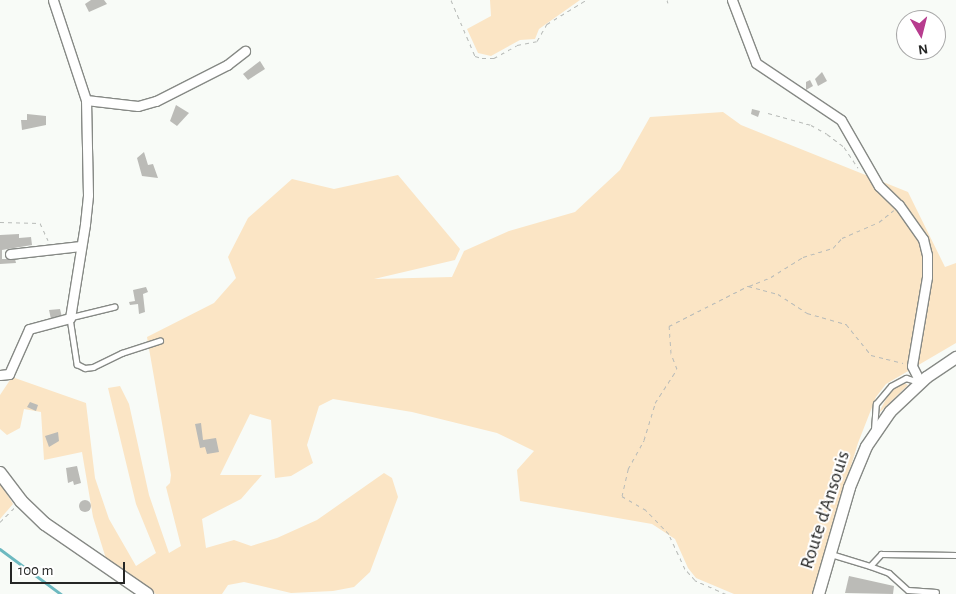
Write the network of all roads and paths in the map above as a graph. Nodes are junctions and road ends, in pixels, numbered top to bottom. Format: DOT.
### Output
graph roads {
  1 [pos="53,0"];
  2 [pos="451,0"];
  3 [pos="586,0"];
  4 [pos="732,0"];
  5 [pos="245,51"];
  6 [pos="86,100"];
  7 [pos="768,113"];
  8 [pos="860,170"];
  9 [pos="899,205"];
  10 [pos="0,222"];
  11 [pos="81,246"];
  12 [pos="50,248"];
  13 [pos="10,254"];
  14 [pos="748,286"];
  15 [pos="115,307"];
  16 [pos="70,318"];
  17 [pos="160,341"];
  18 [pos="956,357"];
  19 [pos="912,366"];
  20 [pos="0,375"];
  21 [pos="920,382"];
  22 [pos="875,432"];
  23 [pos="0,473"];
  24 [pos="21,501"];
  25 [pos="0,522"];
  26 [pos="831,554"];
  27 [pos="956,556"];
  28 [pos="870,566"];
  29 [pos="936,592"];
  30 [pos="147,594"];
  31 [pos="726,594"];
  32 [pos="818,594"];
  1 -- 6 [label="street"];
  2 -- 3 [label="path"];
  4 -- 9 [label="street"];
  5 -- 6 [label="street"];
  6 -- 11 [label="street"];
  7 -- 8 [label="path"];
  9 -- 14 [label="path"];
  9 -- 19 [label="street"];
  10 -- 12 [label="path"];
  11 -- 12 [label="street"];
  11 -- 16 [label="street"];
  12 -- 13 [label="street"];
  14 -- 19 [label="path"];
  14 -- 31 [label="path"];
  15 -- 16 [label="lane"];
  16 -- 17 [label="lane"];
  16 -- 20 [label="street"];
  18 -- 21 [label="street, Route d'Ansouis"];
  19 -- 21 [label="street"];
  21 -- 22 [label="street, Route d'Ansouis"];
  21 -- 22 [label="lane"];
  22 -- 26 [label="street, Route d'Ansouis"];
  23 -- 24 [label="main road"];
  24 -- 25 [label="path"];
  24 -- 30 [label="main road"];
  26 -- 28 [label="lane"];
  26 -- 32 [label="street, Route d'Ansouis"];
  27 -- 28 [label="lane"];
  28 -- 29 [label="lane"];
}
